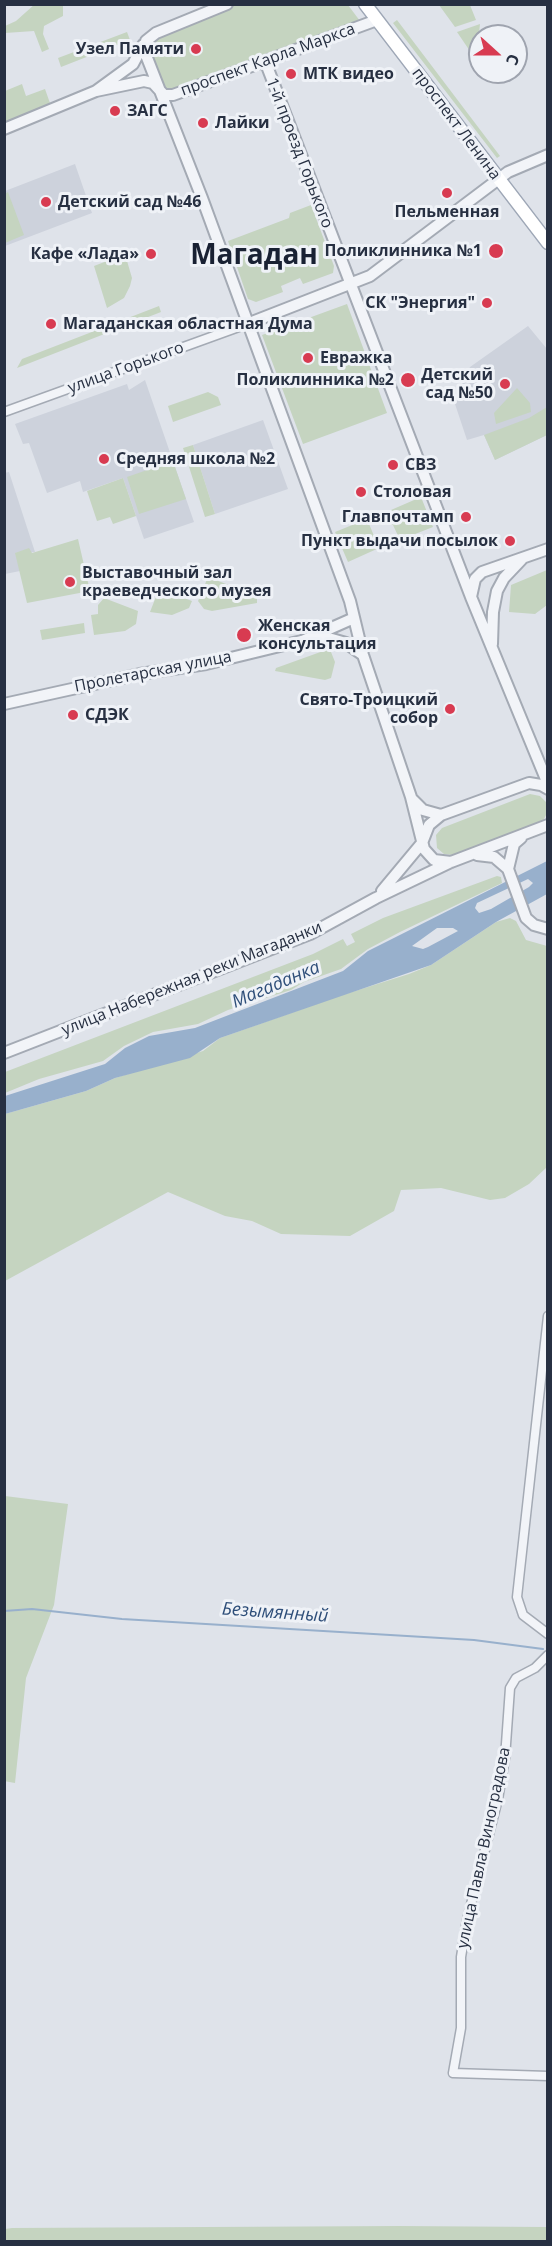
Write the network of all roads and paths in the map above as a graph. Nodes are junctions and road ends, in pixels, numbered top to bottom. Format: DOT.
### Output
graph roads {
  1 [pos="227,4"];
  2 [pos="365,4"];
  3 [pos="377,20"];
  4 [pos="144,44"];
  5 [pos="265,61"];
  6 [pos="96,91"];
  7 [pos="160,92"];
  8 [pos="4,129"];
  9 [pos="548,155"];
  10 [pos="498,180"];
  11 [pos="548,243"];
  12 [pos="350,285"];
  13 [pos="247,324"];
  14 [pos="4,412"];
  15 [pos="548,549"];
  16 [pos="522,559"];
  17 [pos="460,566"];
  18 [pos="482,572"];
  19 [pos="471,597"];
  20 [pos="354,618"];
  21 [pos="302,641"];
  22 [pos="492,647"];
  23 [pos="363,655"];
  24 [pos="4,704"];
  25 [pos="536,757"];
  26 [pos="548,784"];
  27 [pos="520,786"];
  28 [pos="548,789"];
  29 [pos="411,797"];
  30 [pos="441,815"];
  31 [pos="543,828"];
  32 [pos="523,835"];
  33 [pos="422,843"];
  34 [pos="464,857"];
  35 [pos="451,862"];
  36 [pos="508,869"];
  37 [pos="376,898"];
  38 [pos="548,929"];
  39 [pos="4,1053"];
  40 [pos="548,1316"];
  41 [pos="548,1634"];
  42 [pos="548,1655"];
  43 [pos="548,2076"];
  1 -- 4 [label="street, проспект Карла Маркса"];
  2 -- 3 [label="main road, проспект Ленина"];
  3 -- 5 [label="street, проспект Карла Маркса"];
  3 -- 10 [label="main road, проспект Ленина"];
  4 -- 6 [label="street, проспект Карла Маркса"];
  4 -- 7 [label="street, проспект Карла Маркса"];
  5 -- 7 [label="street, проспект Карла Маркса"];
  5 -- 12 [label="street, 1-й проезд Горького"];
  6 -- 7 [label="street, проспект Карла Маркса"];
  6 -- 8 [label="street, проспект Карла Маркса"];
  7 -- 13 [label="street"];
  9 -- 10 [label="street"];
  10 -- 11 [label="main road, проспект Ленина"];
  10 -- 12 [label="street"];
  12 -- 13 [label="street"];
  12 -- 17 [label="street, 1-й проезд Горького"];
  13 -- 14 [label="street, улица Горького"];
  13 -- 20 [label="street"];
  15 -- 16 [label="street"];
  16 -- 18 [label="street"];
  16 -- 22 [label="street"];
  17 -- 18 [label="street"];
  17 -- 19 [label="street, 1-й проезд Горького"];
  18 -- 19 [label="street"];
  19 -- 22 [label="street, 1-й проезд Горького"];
  20 -- 21 [label="street, Пролетарская улица"];
  20 -- 23 [label="street"];
  21 -- 23 [label="street, Пролетарская улица"];
  21 -- 24 [label="street, Пролетарская улица"];
  22 -- 25 [label="street"];
  23 -- 29 [label="street"];
  25 -- 26 [label="street"];
  25 -- 27 [label="street"];
  27 -- 28 [label="street"];
  27 -- 30 [label="street"];
  29 -- 30 [label="street"];
  29 -- 33 [label="street"];
  30 -- 33 [label="street, улица Набережная реки Магаданки"];
  31 -- 32 [label="street, улица Набережная реки Магаданки"];
  32 -- 34 [label="street, улица Набережная реки Магаданки"];
  32 -- 36 [label="street"];
  33 -- 35 [label="street"];
  33 -- 37 [label="street, улица Набережная реки Магаданки"];
  34 -- 35 [label="street, улица Набережная реки Магаданки"];
  34 -- 36 [label="street"];
  35 -- 37 [label="street, улица Набережная реки Магаданки"];
  36 -- 38 [label="street"];
  37 -- 39 [label="street, улица Набережная реки Магаданки"];
  40 -- 41 [label="street"];
  42 -- 43 [label="street, улица Павла Виноградова"];
}
